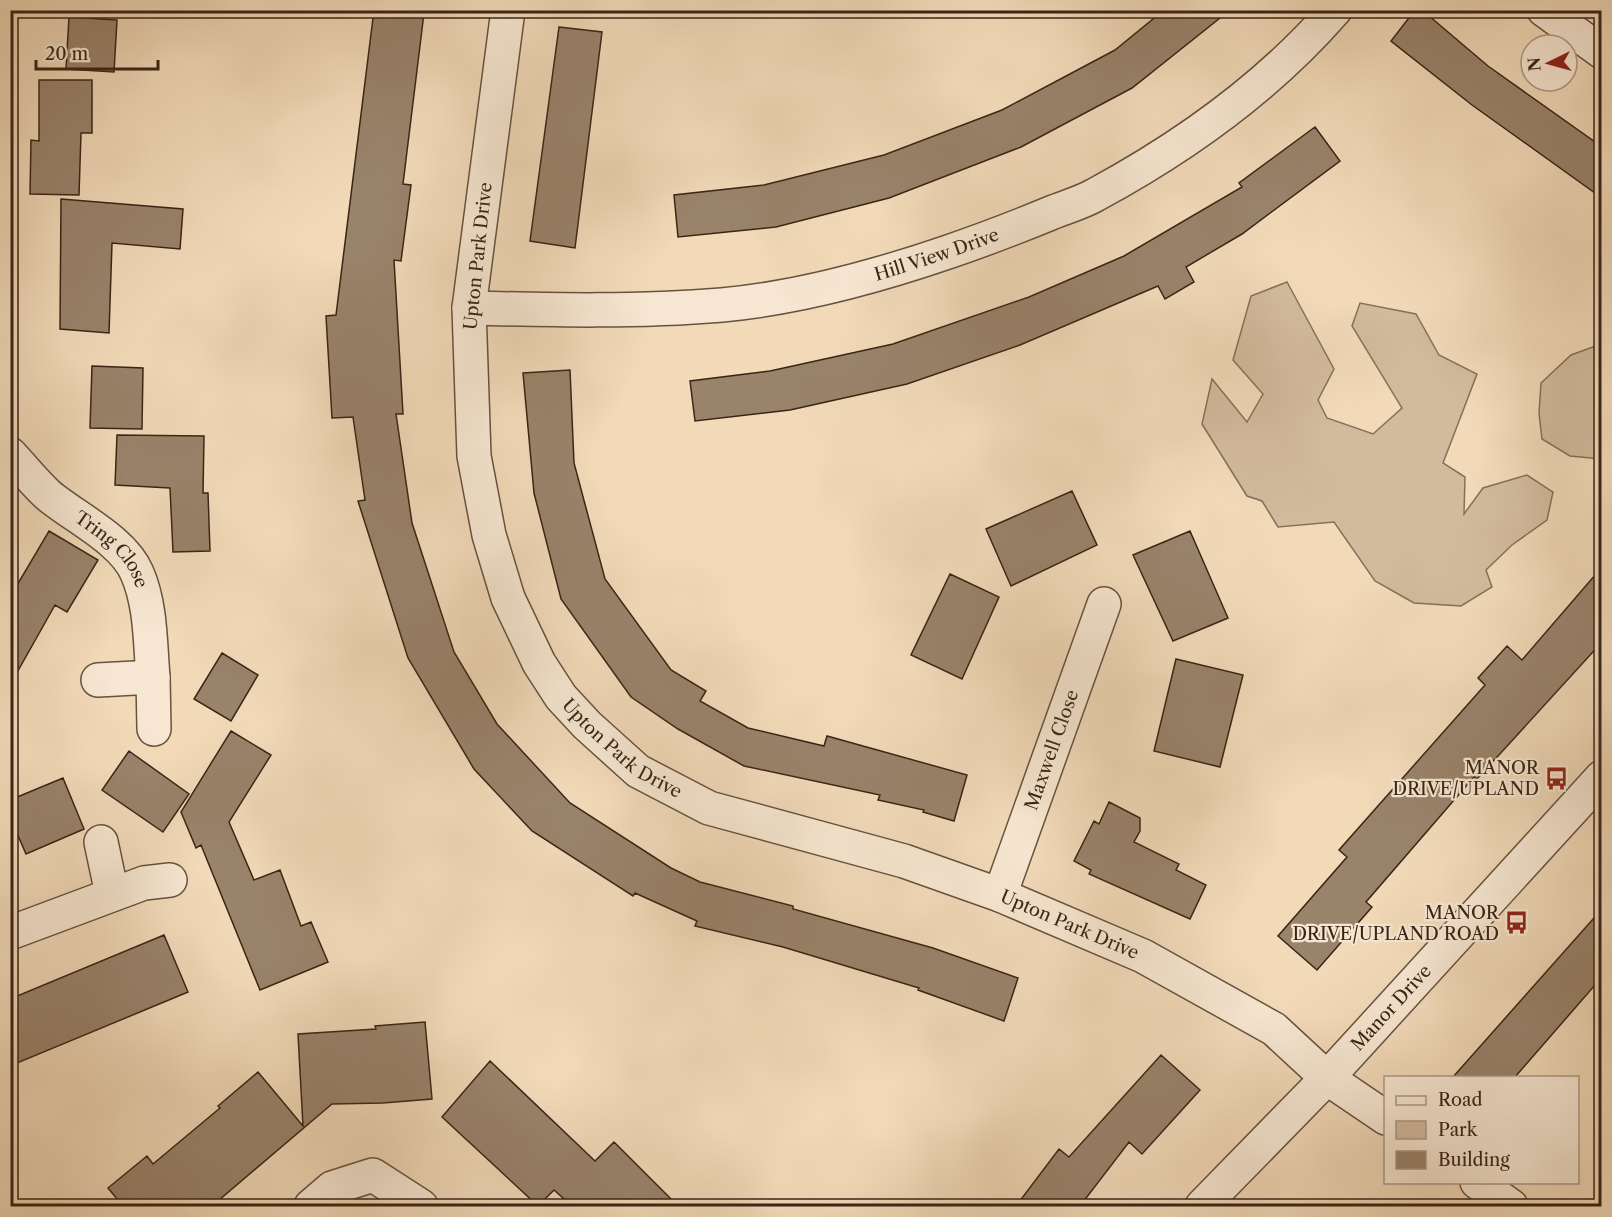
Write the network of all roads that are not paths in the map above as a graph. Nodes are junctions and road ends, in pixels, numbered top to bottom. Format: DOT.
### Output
graph roads {
  1 [pos="508,10"];
  2 [pos="1335,10"];
  3 [pos="1544,10"];
  4 [pos="1602,52"];
  5 [pos="469,308"];
  6 [pos="10,454"];
  7 [pos="1104,604"];
  8 [pos="153,676"];
  9 [pos="98,680"];
  10 [pos="154,729"];
  11 [pos="1602,777"];
  12 [pos="100,842"];
  13 [pos="170,880"];
  14 [pos="112,894"];
  15 [pos="1000,895"];
  16 [pos="10,933"];
  17 [pos="1327,1078"];
  18 [pos="1384,1117"];
  19 [pos="1480,1184"];
  20 [pos="311,1206"];
  21 [pos="421,1206"];
  22 [pos="1202,1206"];
  23 [pos="1511,1206"];
  1 -- 5 [label="street, Upton Park Drive"];
  2 -- 5 [label="street, Hill View Drive"];
  3 -- 4 [label="street"];
  5 -- 15 [label="street, Upton Park Drive"];
  6 -- 8 [label="street, Tring Close"];
  7 -- 15 [label="street, Maxwell Close"];
  8 -- 9 [label="street"];
  8 -- 10 [label="street, Tring Close"];
  11 -- 17 [label="street, Manor Drive"];
  12 -- 14 [label="street"];
  13 -- 14 [label="street"];
  14 -- 16 [label="street"];
  15 -- 17 [label="street, Upton Park Drive"];
  17 -- 18 [label="street, Upton Park Drive"];
  17 -- 22 [label="street, Manor Drive"];
  19 -- 23 [label="street"];
  20 -- 21 [label="street"];
}
